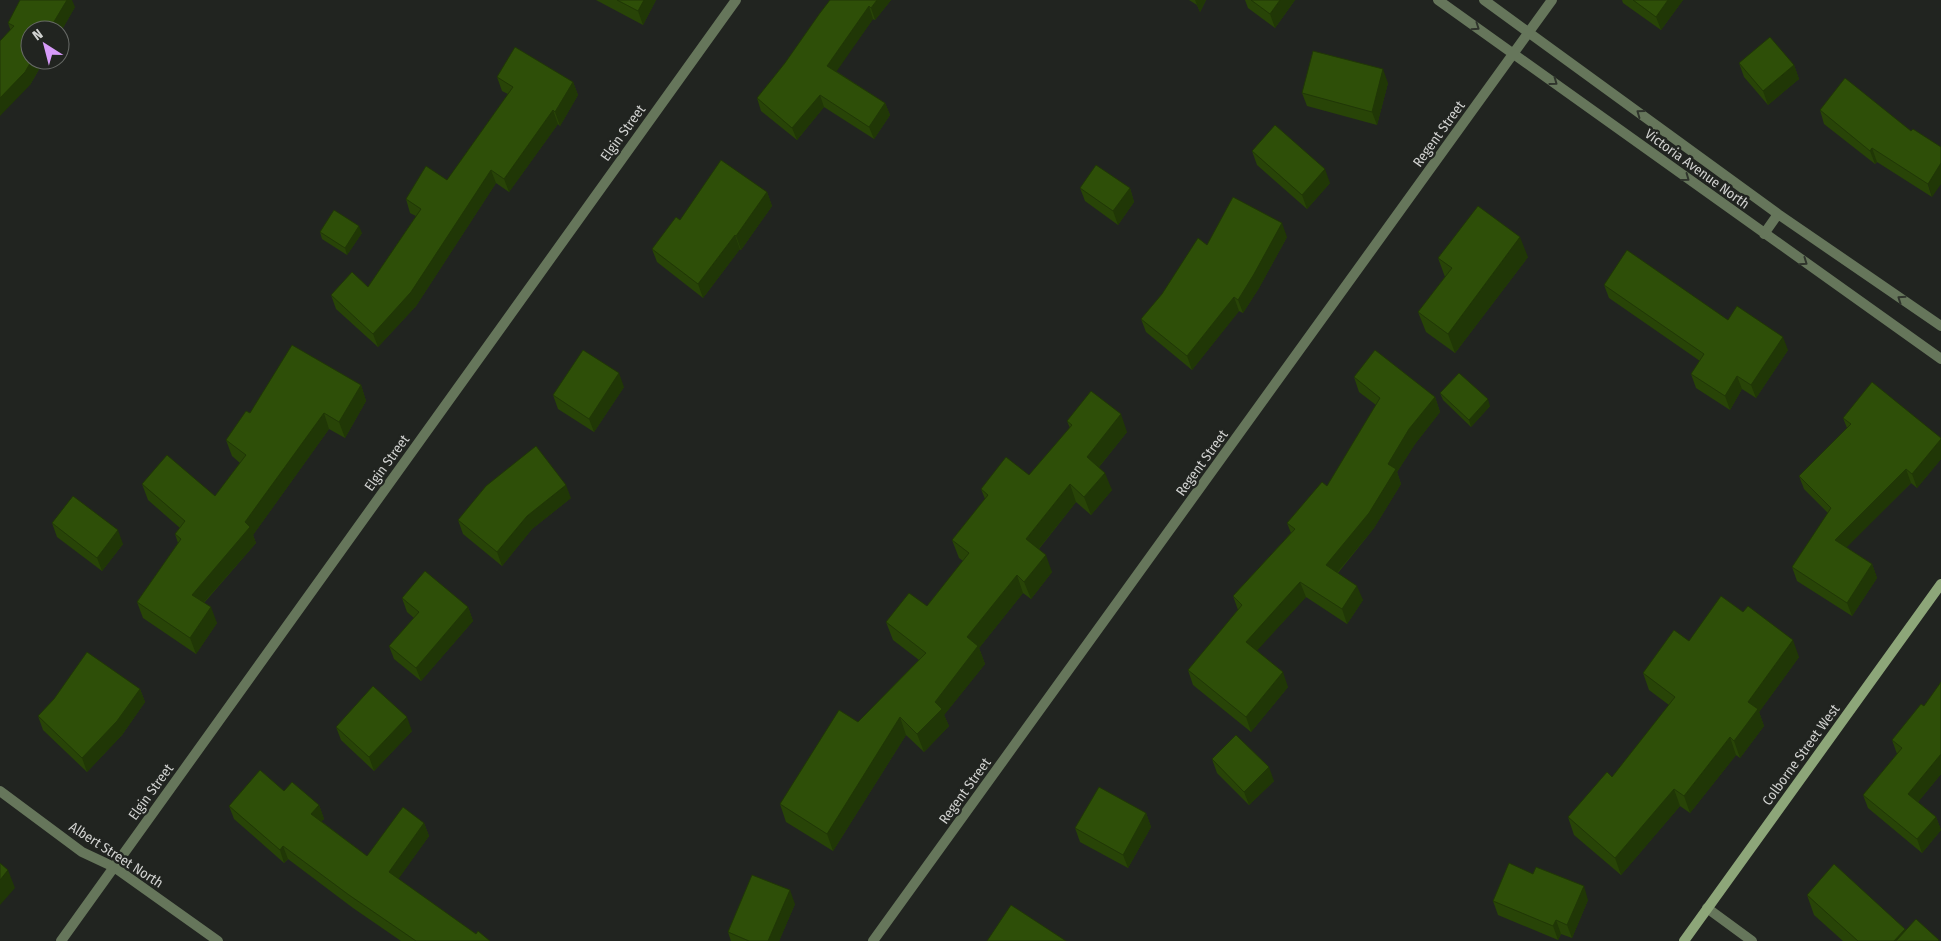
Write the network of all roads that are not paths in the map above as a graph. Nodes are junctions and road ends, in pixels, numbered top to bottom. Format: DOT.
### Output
graph roads {
  1 [pos="736,0"];
  2 [pos="1438,0"];
  3 [pos="1484,0"];
  4 [pos="1552,0"];
  5 [pos="1529,32"];
  6 [pos="1515,53"];
  7 [pos="1778,214"];
  8 [pos="1764,234"];
  9 [pos="1941,326"];
  10 [pos="1941,359"];
  11 [pos="1941,584"];
  12 [pos="0,791"];
  13 [pos="114,867"];
  14 [pos="1707,908"];
  15 [pos="61,941"];
  16 [pos="218,941"];
  17 [pos="873,941"];
  18 [pos="1684,941"];
  19 [pos="1752,941"];
  1 -- 13 [label="street, Elgin Street"];
  2 -- 6 [label="street, Victoria Avenue North, one-way"];
  3 -- 5 [label="street, Victoria Avenue North"];
  4 -- 5 [label="street, Regent Street"];
  5 -- 6 [label="street, Regent Street"];
  7 -- 5 [label="street, Victoria Avenue North, one-way"];
  6 -- 8 [label="street, Victoria Avenue North, one-way"];
  6 -- 17 [label="street, Regent Street"];
  7 -- 8 [label="street"];
  9 -- 7 [label="street, Victoria Avenue North, one-way"];
  8 -- 10 [label="street, Victoria Avenue North, one-way"];
  11 -- 14 [label="main road, Colborne Street West"];
  12 -- 13 [label="street, Albert Street North"];
  13 -- 15 [label="street, Elgin Street"];
  13 -- 16 [label="street, Albert Street North"];
  14 -- 18 [label="main road, Colborne Street West"];
  14 -- 19 [label="street"];
}
